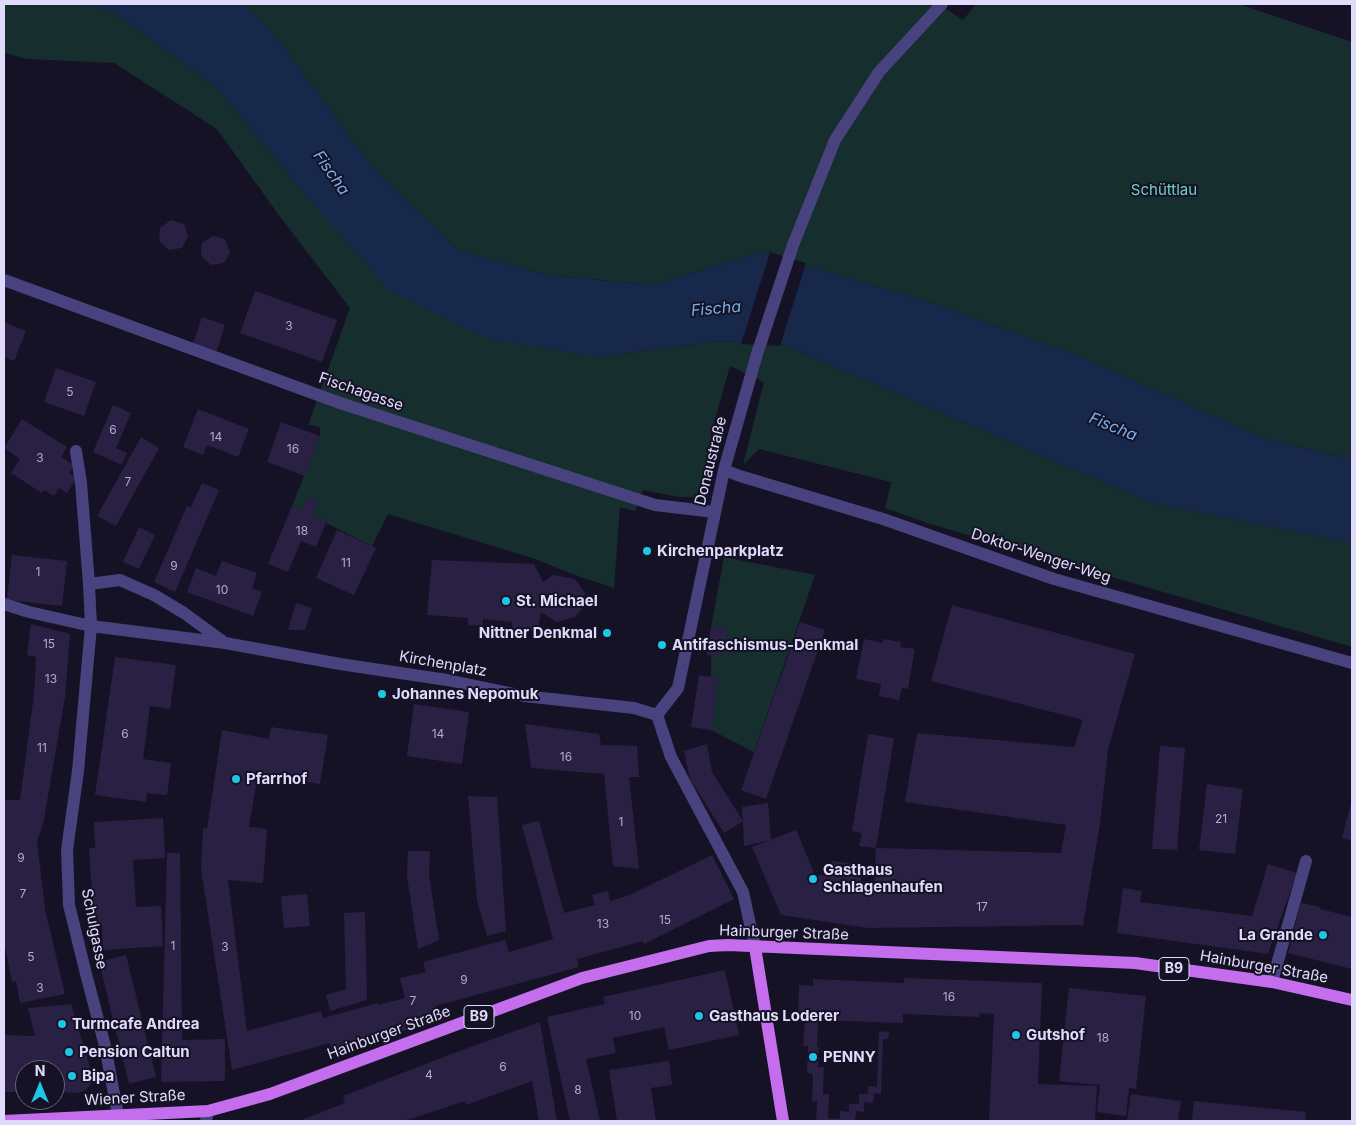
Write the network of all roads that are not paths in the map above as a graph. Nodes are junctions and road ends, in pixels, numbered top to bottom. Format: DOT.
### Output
graph roads {
  1 [pos="942,4"];
  2 [pos="4,280"];
  3 [pos="76,451"];
  4 [pos="724,470"];
  5 [pos="714,512"];
  6 [pos="89,584"];
  7 [pos="4,604"];
  8 [pos="91,626"];
  9 [pos="224,643"];
  10 [pos="1352,663"];
  11 [pos="657,715"];
  12 [pos="1306,861"];
  13 [pos="756,947"];
  14 [pos="1272,982"];
  15 [pos="1352,1000"];
  16 [pos="118,1115"];
  17 [pos="207,1116"];
  18 [pos="4,1121"];
  19 [pos="783,1121"];
  1 -- 4 [label="street, Donaustraße"];
  2 -- 5 [label="street, Fischagasse"];
  3 -- 6 [label="street"];
  4 -- 5 [label="street, Donaustraße"];
  4 -- 10 [label="street, Doktor-Wenger-Weg"];
  5 -- 11 [label="street, Donaustraße"];
  6 -- 8 [label="street"];
  6 -- 9 [label="street, Kirchenplatz"];
  7 -- 8 [label="street"];
  8 -- 9 [label="street, Kirchenplatz"];
  8 -- 16 [label="street, Schulgasse"];
  9 -- 11 [label="street, Kirchenplatz"];
  11 -- 13 [label="street"];
  12 -- 14 [label="street"];
  13 -- 14 [label="main road, Hainburger Straße / B9"];
  13 -- 17 [label="main road, Hainburger Straße / B9"];
  13 -- 19 [label="main road"];
  14 -- 15 [label="main road, Hainburger Straße / B9"];
  16 -- 17 [label="main road, Wiener Straße / B9"];
  16 -- 18 [label="main road, Wiener Straße / B9"];
}
